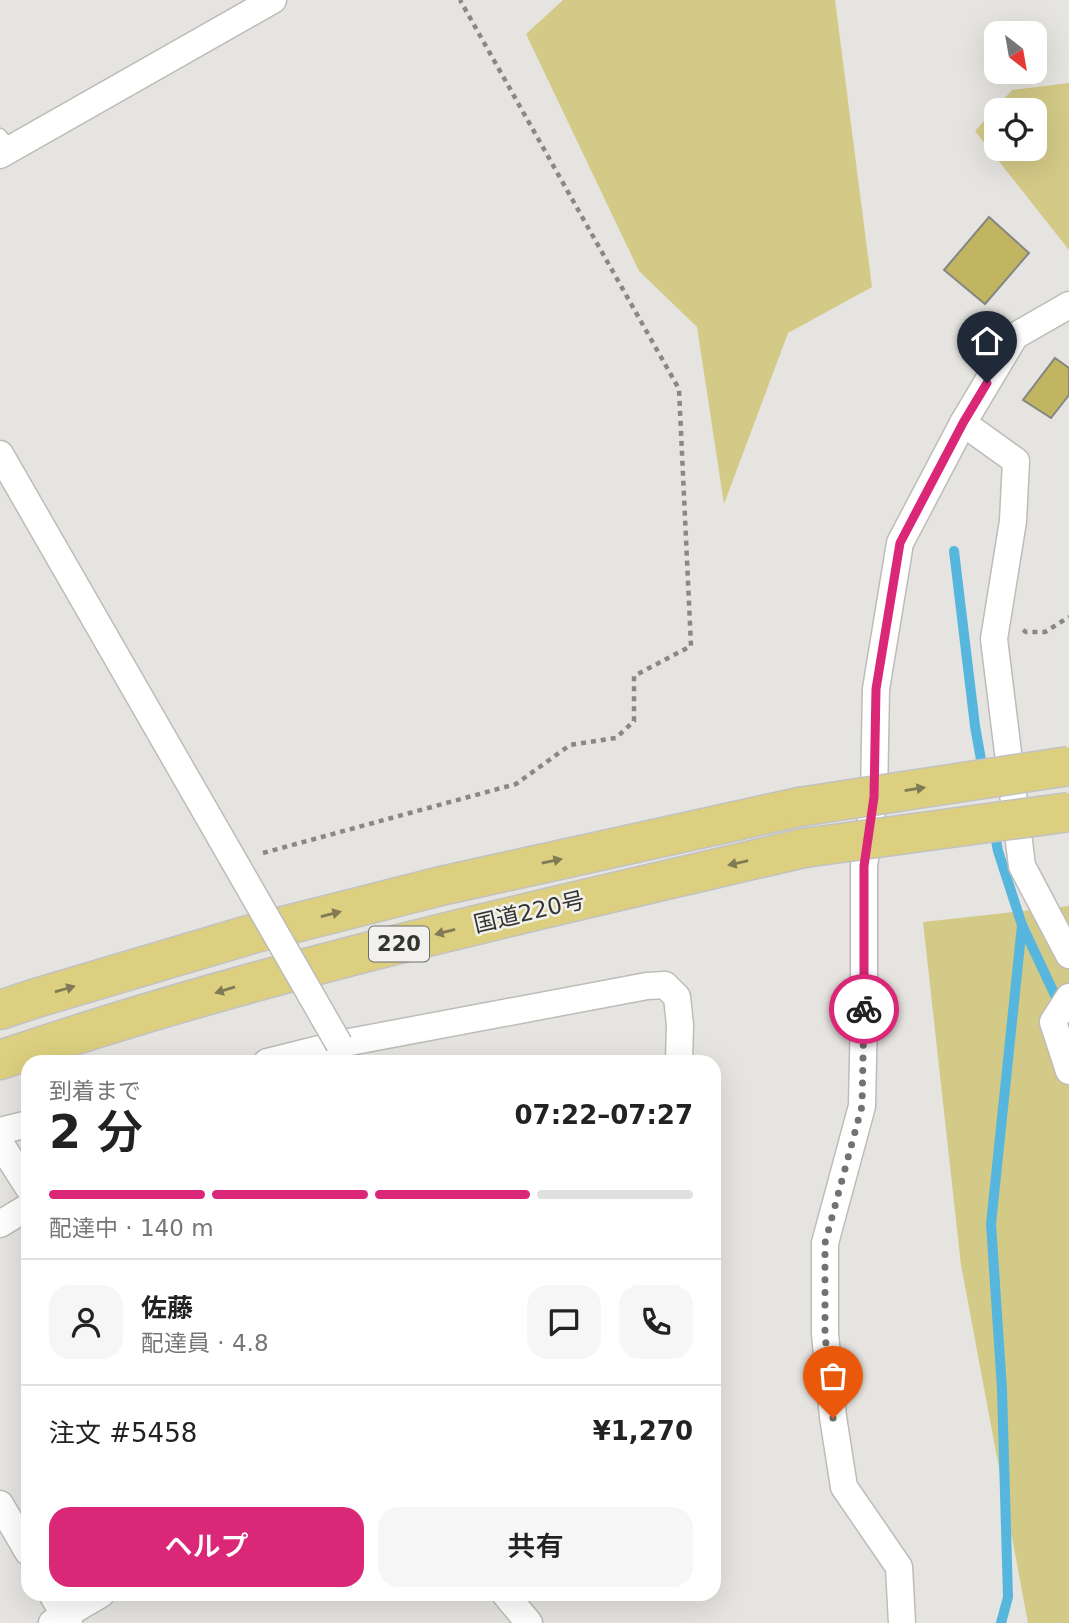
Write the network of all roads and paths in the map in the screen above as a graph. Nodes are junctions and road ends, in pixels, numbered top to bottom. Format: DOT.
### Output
graph roads {
  1 [pos="273,0"];
  2 [pos="460,0"];
  3 [pos="4,146"];
  4 [pos="1069,305"];
  5 [pos="963,423"];
  6 [pos="0,454"];
  7 [pos="1000,603"];
  8 [pos="1069,617"];
  9 [pos="1069,766"];
  10 [pos="1069,812"];
  11 [pos="234,861"];
  12 [pos="1069,955"];
  13 [pos="1069,998"];
  14 [pos="0,1010"];
  15 [pos="344,1053"];
  16 [pos="679,1055"];
  17 [pos="0,1060"];
  18 [pos="1069,1071"];
  19 [pos="21,1126"];
  20 [pos="0,1131"];
  21 [pos="0,1143"];
  22 [pos="21,1177"];
  23 [pos="21,1212"];
  24 [pos="0,1224"];
  25 [pos="12,1510"];
  26 [pos="21,1534"];
  27 [pos="87,1601"];
  28 [pos="511,1601"];
  29 [pos="60,1614"];
  30 [pos="529,1623"];
  31 [pos="902,1623"];
  1 -- 3 [label="street"];
  2 -- 11 [label="path"];
  4 -- 5 [label="street"];
  5 -- 7 [label="street"];
  5 -- 31 [label="street"];
  6 -- 11 [label="street"];
  7 -- 8 [label="path"];
  7 -- 12 [label="street"];
  14 -- 9 [label="highway, 国道220号 / 220, one-way, bridge"];
  10 -- 17 [label="highway, 国道220号 / 220, one-way, bridge"];
  11 -- 15 [label="street, bridge"];
  13 -- 18 [label="street"];
  15 -- 16 [label="street"];
  19 -- 20 [label="street"];
  21 -- 22 [label="street"];
  23 -- 24 [label="street"];
  25 -- 26 [label="street"];
  27 -- 29 [label="street"];
  28 -- 30 [label="street"];
}
